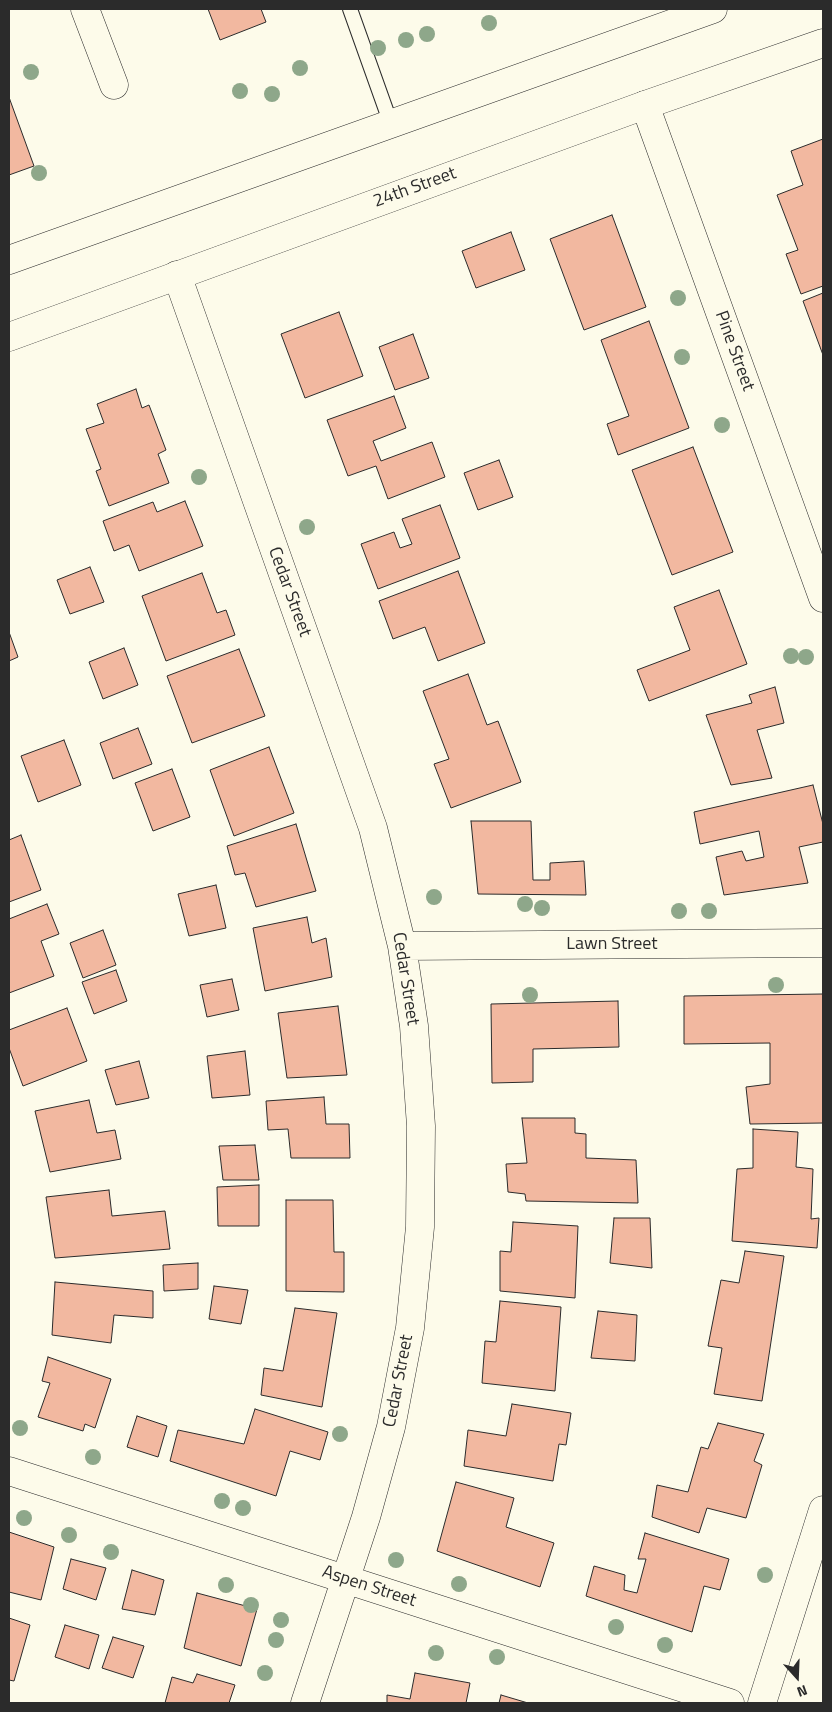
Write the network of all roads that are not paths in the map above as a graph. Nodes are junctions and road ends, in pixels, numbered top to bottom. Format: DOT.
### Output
graph roads {
  1 [pos="85,9"];
  2 [pos="350,9"];
  3 [pos="713,9"];
  4 [pos="823,42"];
  5 [pos="114,85"];
  6 [pos="645,105"];
  7 [pos="390,124"];
  8 [pos="9,260"];
  9 [pos="177,275"];
  10 [pos="9,338"];
  11 [pos="823,598"];
  12 [pos="823,944"];
  13 [pos="402,946"];
  14 [pos="9,1470"];
  15 [pos="823,1510"];
  16 [pos="346,1579"];
  17 [pos="306,1703"];
  18 [pos="730,1703"];
  19 [pos="762,1703"];
  1 -- 5 [label="street"];
  2 -- 7 [label="lane"];
  3 -- 7 [label="street"];
  4 -- 6 [label="street, 24th Street"];
  6 -- 9 [label="street, 24th Street"];
  6 -- 11 [label="street, Pine Street"];
  7 -- 8 [label="street"];
  9 -- 10 [label="street, 24th Street"];
  9 -- 13 [label="street, Cedar Street"];
  12 -- 13 [label="street, Lawn Street"];
  13 -- 16 [label="street, Cedar Street"];
  14 -- 16 [label="street, Aspen Street"];
  15 -- 19 [label="street"];
  16 -- 17 [label="street, Cedar Street"];
  16 -- 18 [label="street, Aspen Street"];
}
